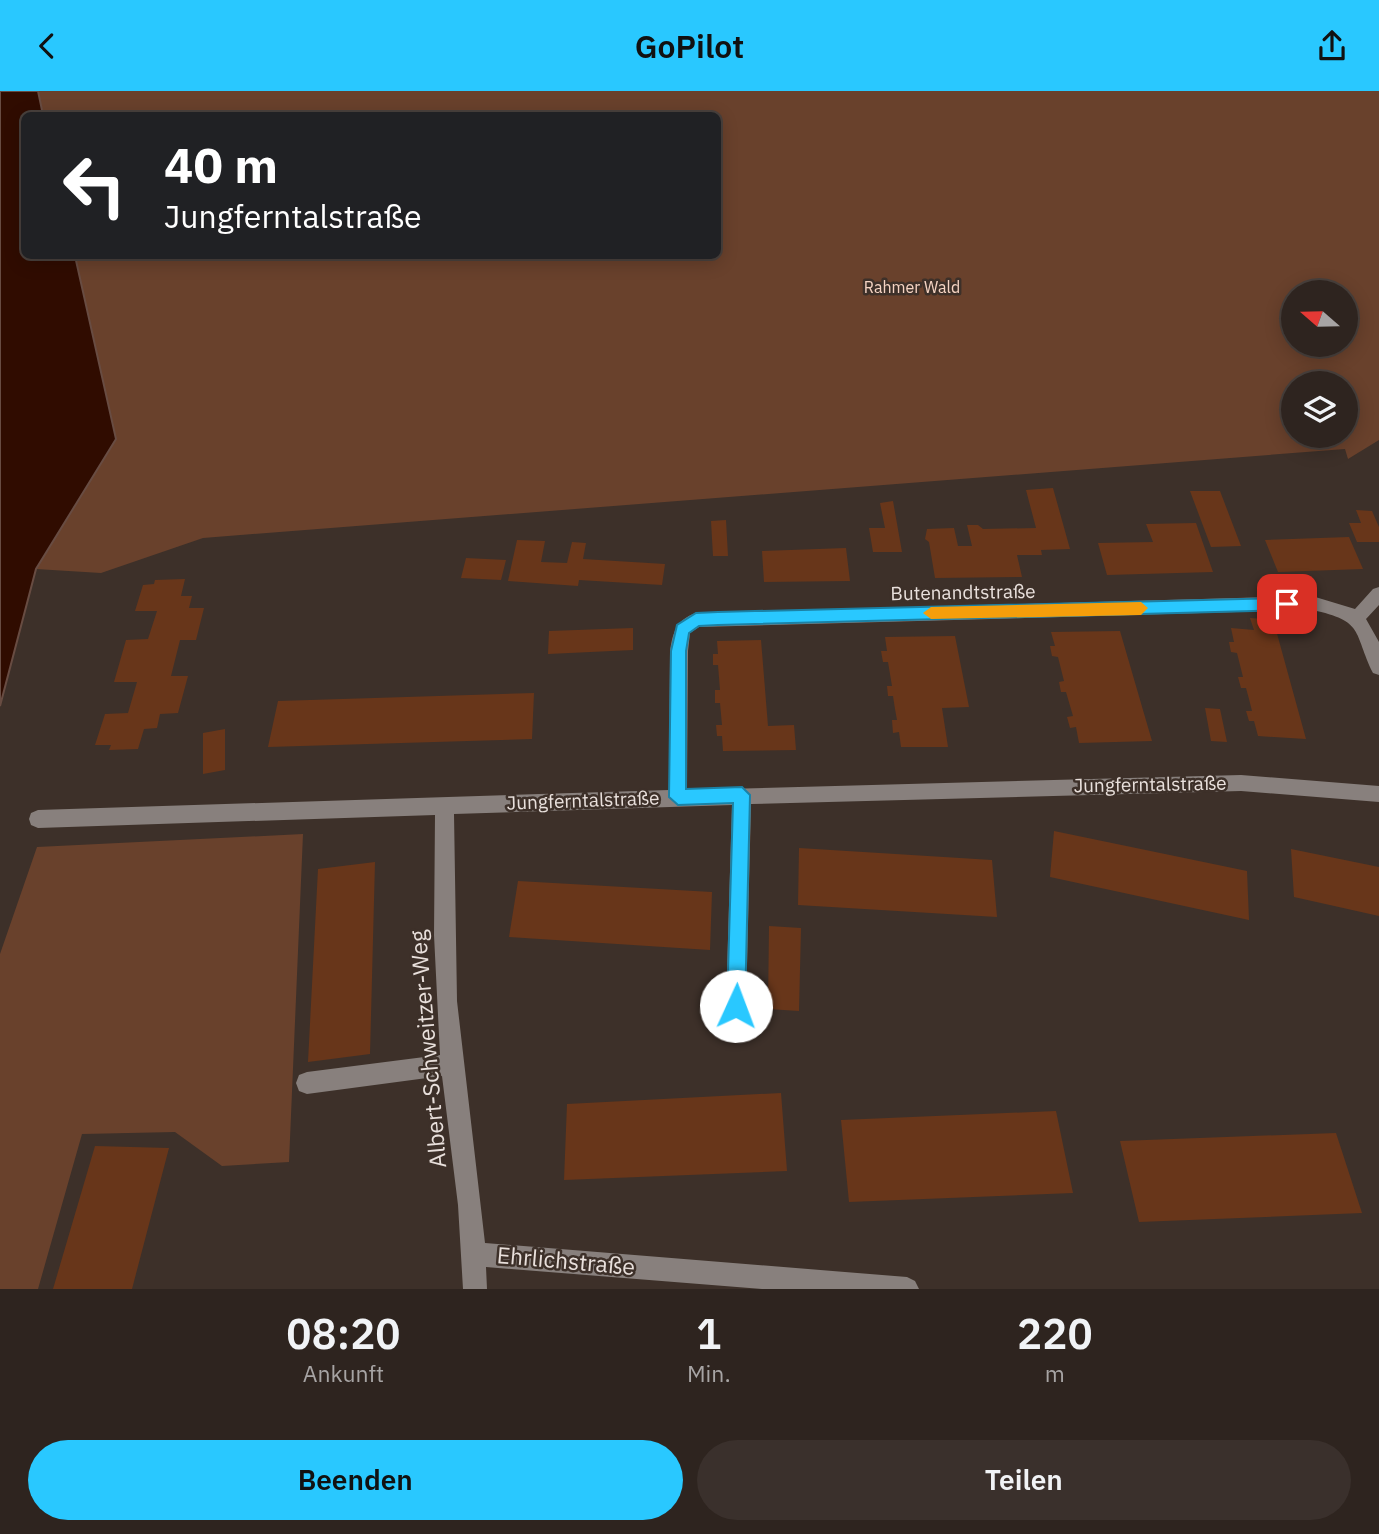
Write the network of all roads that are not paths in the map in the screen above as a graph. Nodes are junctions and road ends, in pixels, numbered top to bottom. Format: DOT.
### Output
graph roads {
  1 [pos="1379,594"];
  2 [pos="1356,618"];
  3 [pos="1379,668"];
  4 [pos="1379,794"];
  5 [pos="742,795"];
  6 [pos="678,797"];
  7 [pos="445,804"];
  8 [pos="38,818"];
  9 [pos="736,1006"];
  10 [pos="452,1064"];
  11 [pos="307,1083"];
  12 [pos="475,1254"];
  13 [pos="475,1289"];
  14 [pos="907,1289"];
  1 -- 2 [label="street"];
  2 -- 3 [label="street"];
  2 -- 6 [label="street, Butenandtstraße"];
  4 -- 5 [label="street, Jungferntalstraße"];
  5 -- 6 [label="street, Jungferntalstraße"];
  5 -- 9 [label="street"];
  6 -- 7 [label="street, Jungferntalstraße"];
  7 -- 8 [label="street, Jungferntalstraße"];
  7 -- 10 [label="street, Albert-Schweitzer-Weg"];
  10 -- 11 [label="street"];
  10 -- 12 [label="street, Albert-Schweitzer-Weg"];
  12 -- 13 [label="street, Albert-Schweitzer-Weg"];
  12 -- 14 [label="street, Ehrlichstraße"];
}
